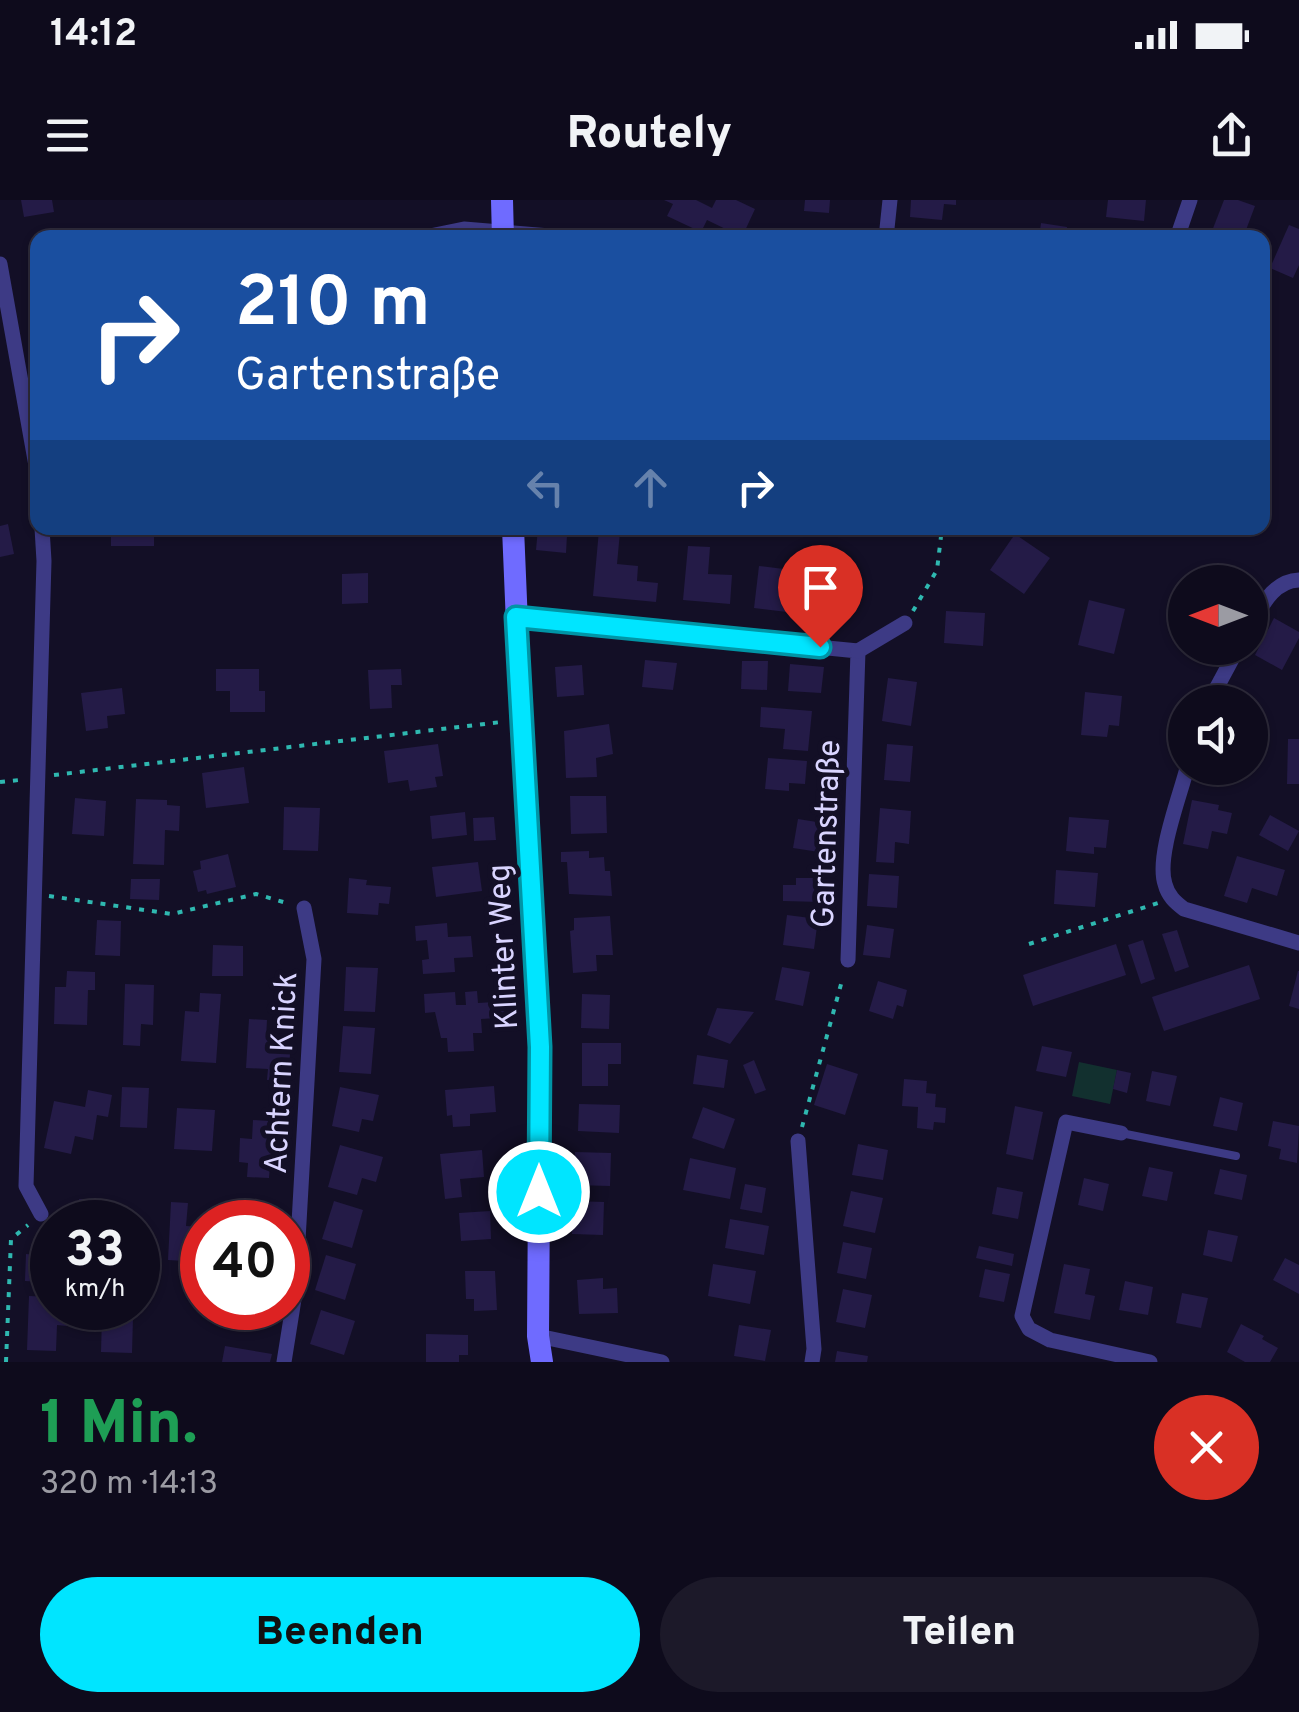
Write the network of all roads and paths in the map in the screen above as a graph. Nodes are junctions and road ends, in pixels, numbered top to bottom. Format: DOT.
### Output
graph roads {
  1 [pos="502,200"];
  2 [pos="890,200"];
  3 [pos="1190,200"];
  4 [pos="503,230"];
  5 [pos="887,230"];
  6 [pos="1180,230"];
  7 [pos="0,264"];
  8 [pos="4,313"];
  9 [pos="30,438"];
  10 [pos="42,535"];
  11 [pos="513,535"];
  12 [pos="941,535"];
  13 [pos="1299,580"];
  14 [pos="1268,595"];
  15 [pos="516,617"];
  16 [pos="905,624"];
  17 [pos="858,650"];
  18 [pos="520,720"];
  19 [pos="38,777"];
  20 [pos="0,782"];
  21 [pos="1183,785"];
  22 [pos="34,894"];
  23 [pos="1172,899"];
  24 [pos="304,908"];
  25 [pos="1299,942"];
  26 [pos="1029,944"];
  27 [pos="848,960"];
  28 [pos="1121,1132"];
  29 [pos="798,1141"];
  30 [pos="1236,1156"];
  31 [pos="33,1200"];
  32 [pos="30,1223"];
  33 [pos="538,1336"];
  34 [pos="6,1362"];
  35 [pos="284,1362"];
  36 [pos="542,1362"];
  37 [pos="662,1362"];
  38 [pos="812,1362"];
  39 [pos="1150,1362"];
  1 -- 4 [label="street"];
  2 -- 5 [label="street"];
  3 -- 6 [label="street"];
  7 -- 8 [label="street"];
  8 -- 9 [label="street"];
  10 -- 19 [label="street"];
  11 -- 15 [label="street, Klinter Weg"];
  12 -- 16 [label="path"];
  13 -- 14 [label="street"];
  15 -- 17 [label="street"];
  15 -- 18 [label="street, Klinter Weg"];
  16 -- 17 [label="street"];
  17 -- 27 [label="street, Gartenstraße"];
  18 -- 19 [label="path"];
  18 -- 33 [label="street, Klinter Weg"];
  19 -- 20 [label="path"];
  19 -- 22 [label="street"];
  21 -- 23 [label="street"];
  22 -- 24 [label="path"];
  22 -- 31 [label="street"];
  23 -- 25 [label="street"];
  23 -- 26 [label="path"];
  24 -- 35 [label="street, Achtern Knick"];
  27 -- 29 [label="path"];
  28 -- 30 [label="lane"];
  28 -- 39 [label="street"];
  29 -- 38 [label="street"];
  32 -- 34 [label="path"];
  33 -- 36 [label="street, Klinter Weg"];
  33 -- 37 [label="street"];
}
